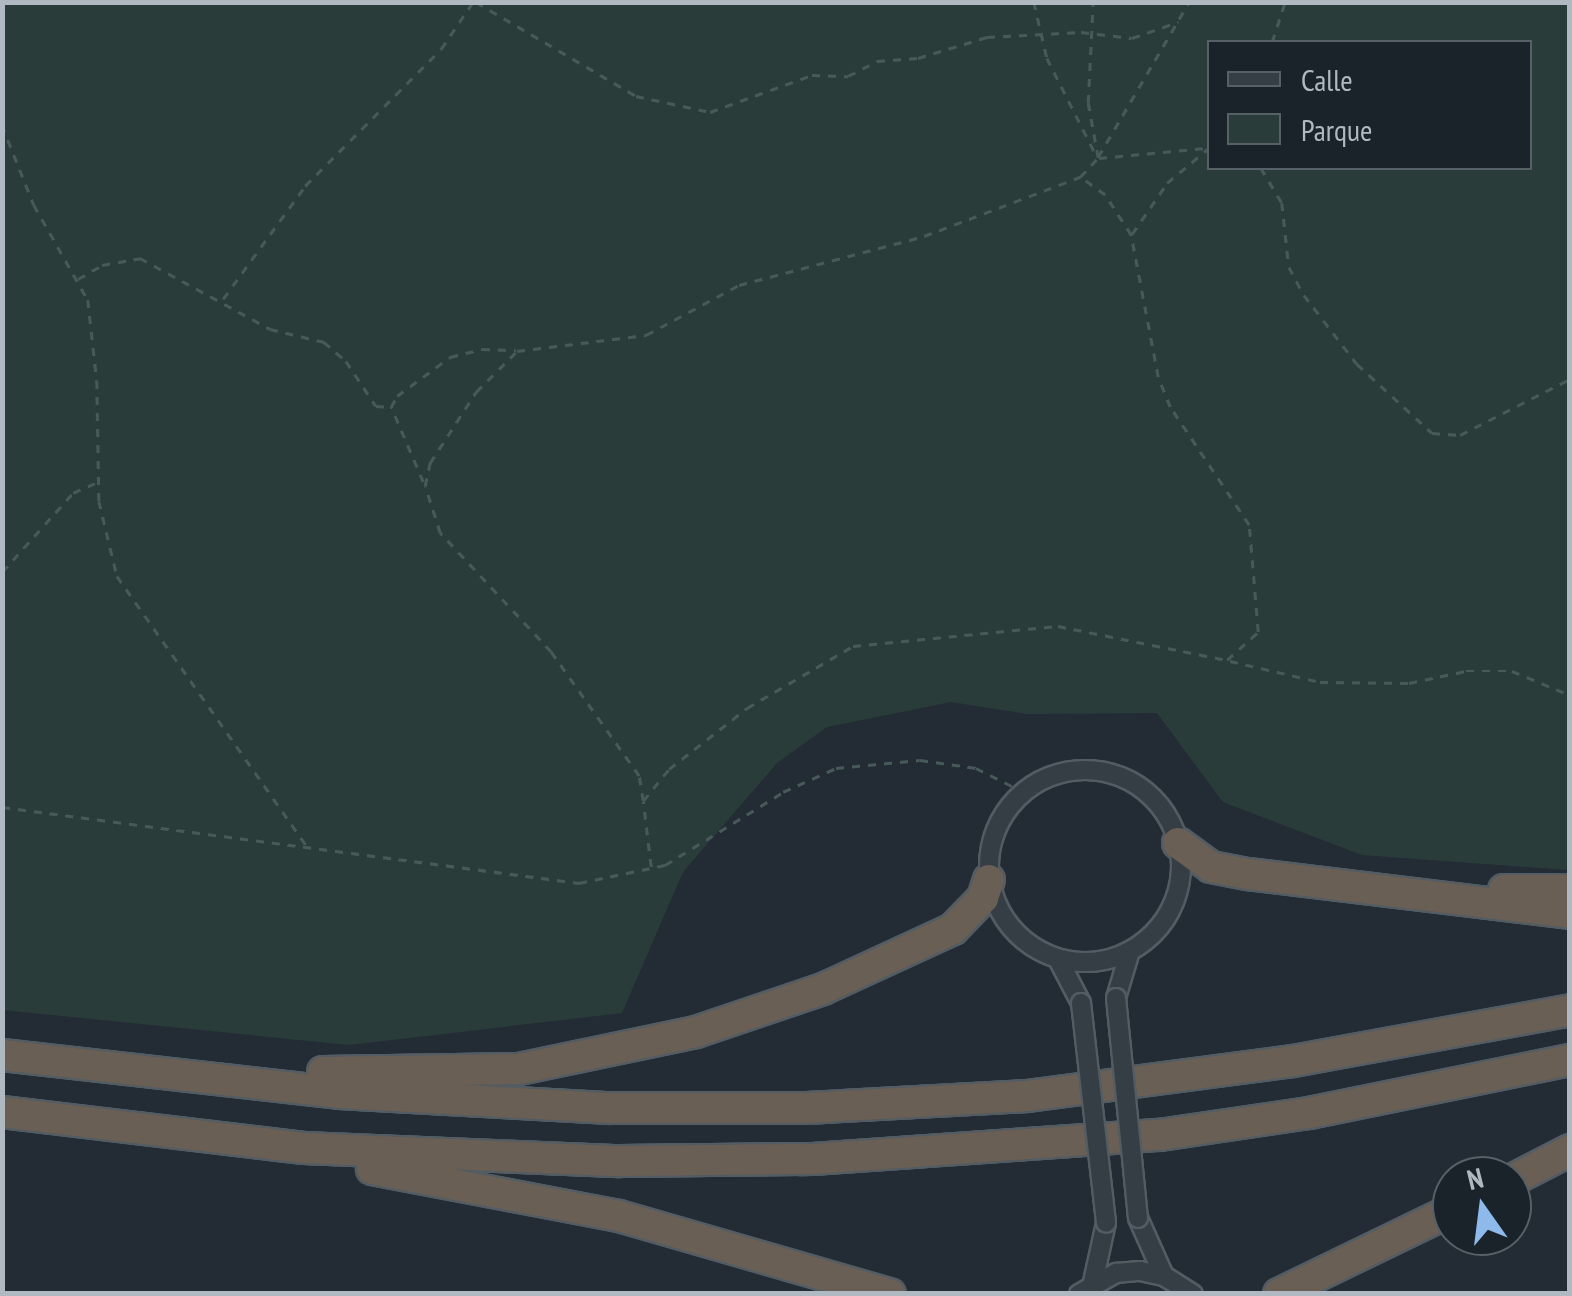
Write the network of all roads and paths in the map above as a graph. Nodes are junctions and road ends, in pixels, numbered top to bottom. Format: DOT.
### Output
graph roads {
  1 [pos="347,2"];
  2 [pos="416,2"];
  3 [pos="474,2"];
  4 [pos="1034,2"];
  5 [pos="1093,2"];
  6 [pos="1189,2"];
  7 [pos="1286,2"];
  8 [pos="1178,22"];
  9 [pos="1041,32"];
  10 [pos="1091,33"];
  11 [pos="1273,40"];
  12 [pos="2,124"];
  13 [pos="1207,148"];
  14 [pos="1207,149"];
  15 [pos="1098,158"];
  16 [pos="1262,170"];
  17 [pos="1080,177"];
  18 [pos="1131,235"];
  19 [pos="76,280"];
  20 [pos="223,299"];
  21 [pos="517,350"];
  22 [pos="1570,379"];
  23 [pos="391,406"];
  24 [pos="98,482"];
  25 [pos="424,486"];
  26 [pos="2,572"];
  27 [pos="1227,660"];
  28 [pos="1570,695"];
  29 [pos="1024,792"];
  30 [pos="643,802"];
  31 [pos="2,807"];
  32 [pos="1178,843"];
  33 [pos="309,850"];
  34 [pos="651,867"];
  35 [pos="989,880"];
  36 [pos="1366,888"];
  37 [pos="1570,890"];
  38 [pos="1570,913"];
  39 [pos="1130,951"];
  40 [pos="1058,958"];
  41 [pos="1570,1010"];
  42 [pos="2,1053"];
  43 [pos="1570,1060"];
  44 [pos="2,1112"];
  45 [pos="304,1148"];
  46 [pos="1570,1153"];
  47 [pos="1532,1171"];
  48 [pos="1432,1220"];
  49 [pos="1164,1276"];
  50 [pos="1086,1288"];
  51 [pos="890,1294"];
  52 [pos="1193,1294"];
  53 [pos="1279,1294"];
  1 -- 2 [label="path"];
  3 -- 9 [label="path"];
  3 -- 20 [label="path"];
  4 -- 9 [label="path"];
  5 -- 10 [label="path"];
  6 -- 8 [label="path"];
  7 -- 11 [label="path"];
  8 -- 10 [label="path"];
  8 -- 15 [label="path"];
  9 -- 10 [label="path"];
  9 -- 15 [label="path"];
  10 -- 15 [label="path"];
  12 -- 19 [label="path"];
  13 -- 15 [label="path"];
  14 -- 18 [label="path"];
  15 -- 17 [label="path"];
  16 -- 22 [label="path"];
  17 -- 18 [label="path"];
  17 -- 21 [label="path"];
  18 -- 27 [label="path"];
  19 -- 20 [label="path"];
  19 -- 24 [label="path"];
  20 -- 23 [label="path"];
  21 -- 23 [label="path"];
  21 -- 25 [label="path"];
  23 -- 25 [label="path"];
  24 -- 26 [label="path"];
  24 -- 33 [label="path"];
  25 -- 30 [label="path"];
  27 -- 28 [label="path"];
  27 -- 30 [label="path"];
  29 -- 32 [label="street"];
  29 -- 34 [label="path"];
  29 -- 35 [label="street"];
  30 -- 34 [label="path"];
  31 -- 33 [label="path"];
  32 -- 36 [label="highway"];
  32 -- 39 [label="street"];
  33 -- 34 [label="path"];
  35 -- 40 [label="street"];
  35 -- 42 [label="highway"];
  36 -- 37 [label="highway"];
  36 -- 38 [label="highway"];
  39 -- 40 [label="street"];
  39 -- 49 [label="street, bridge"];
  40 -- 50 [label="street, bridge"];
  41 -- 42 [label="highway"];
  43 -- 45 [label="highway"];
  44 -- 45 [label="highway"];
  45 -- 51 [label="highway"];
  46 -- 47 [label="highway"];
  48 -- 53 [label="highway"];
  49 -- 50 [label="street"];
  49 -- 52 [label="street"];
}
